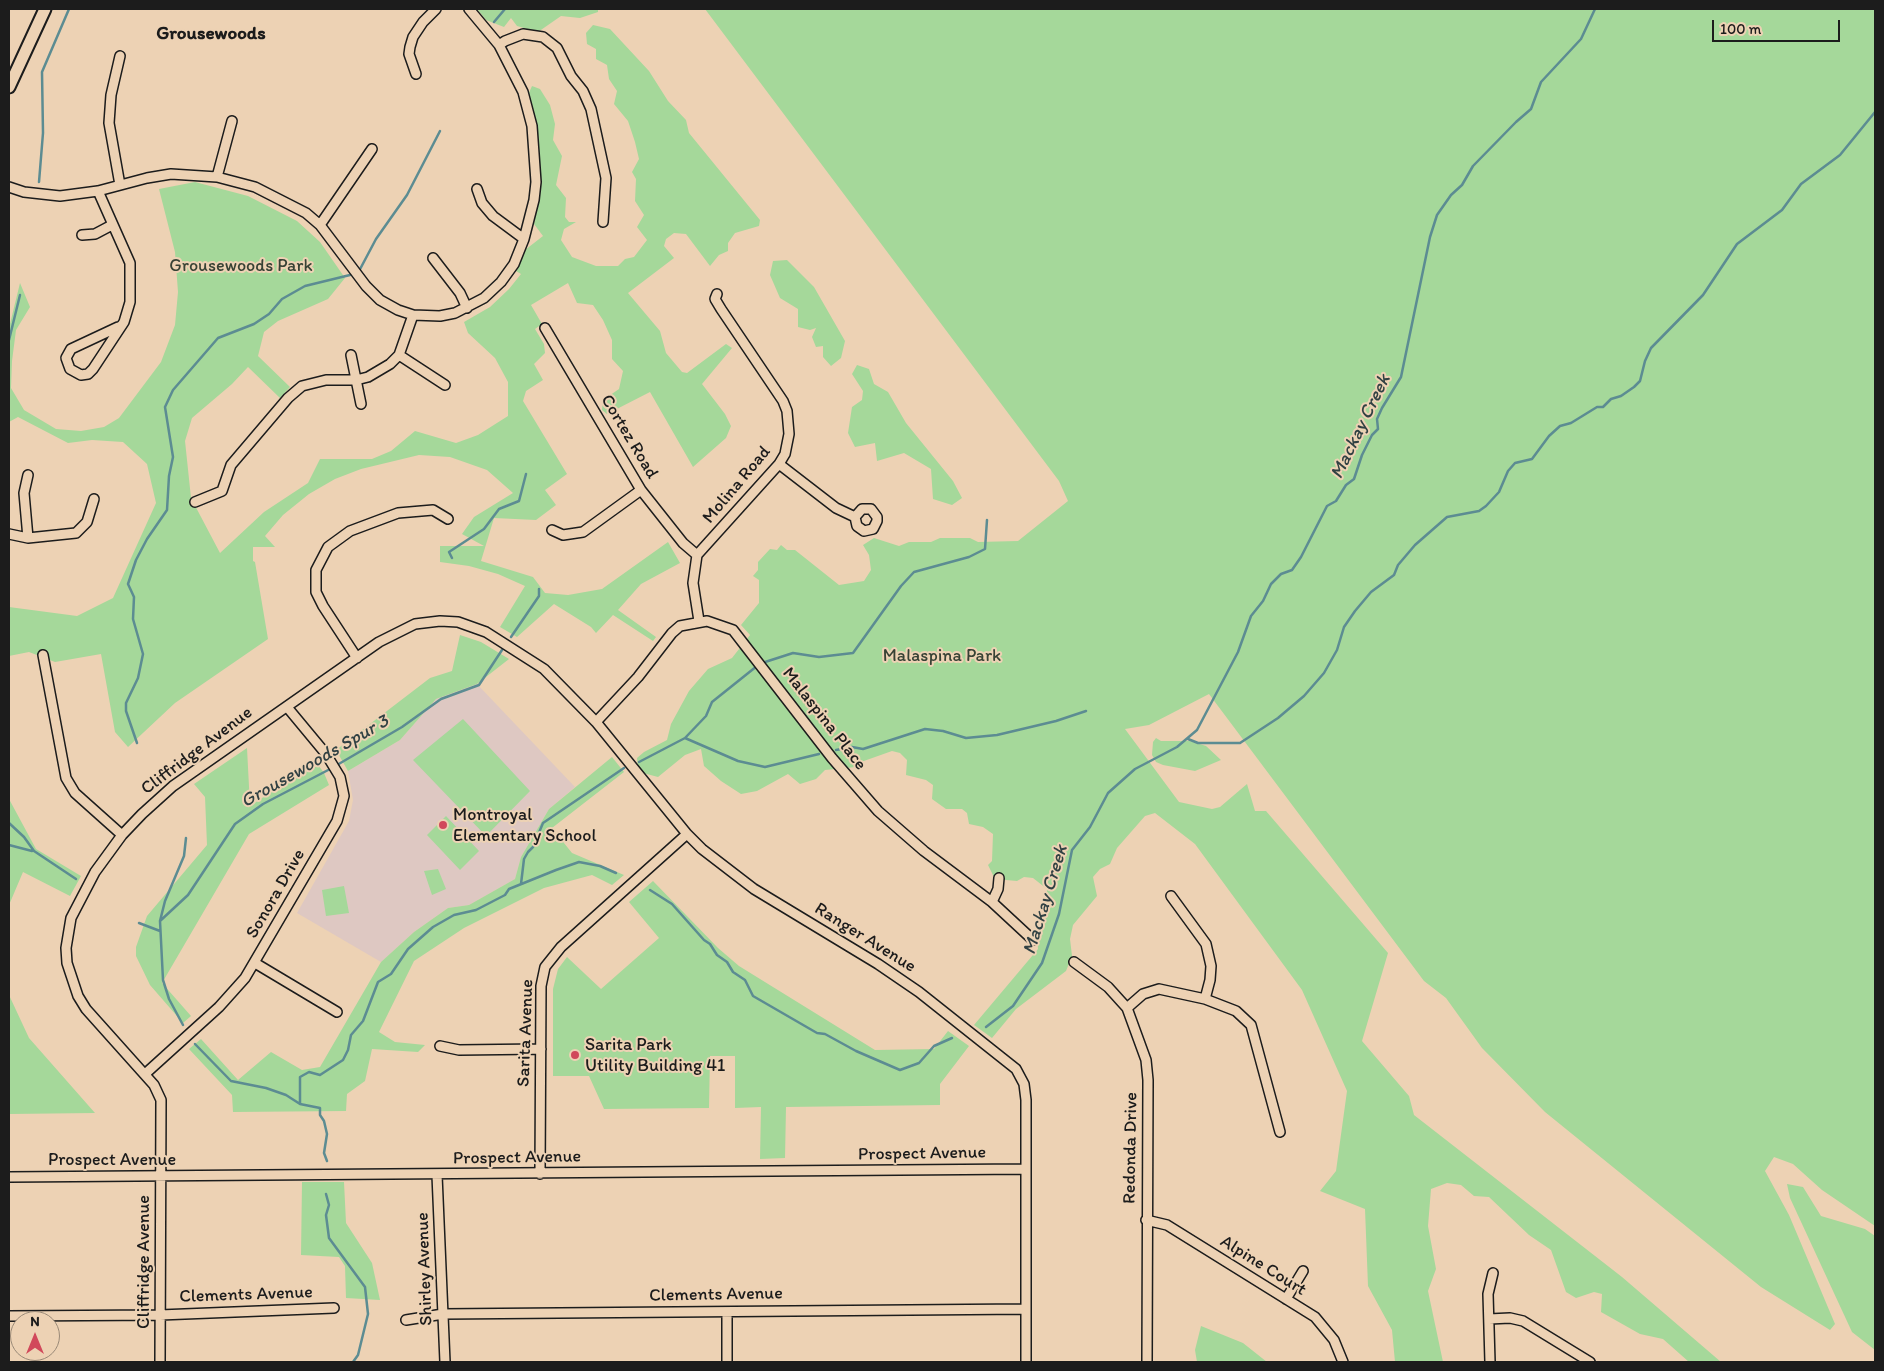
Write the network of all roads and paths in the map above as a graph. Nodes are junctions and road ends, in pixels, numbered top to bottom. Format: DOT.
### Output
graph roads {
  1 [pos="46,9"];
  2 [pos="436,9"];
  3 [pos="469,9"];
  4 [pos="499,45"];
  5 [pos="120,56"];
  6 [pos="416,74"];
  7 [pos="9,87"];
  8 [pos="232,121"];
  9 [pos="372,149"];
  10 [pos="216,177"];
  11 [pos="120,185"];
  12 [pos="9,187"];
  13 [pos="477,189"];
  14 [pos="98,191"];
  15 [pos="603,222"];
  16 [pos="112,225"];
  17 [pos="320,225"];
  18 [pos="82,236"];
  19 [pos="524,239"];
  20 [pos="433,258"];
  21 [pos="717,294"];
  22 [pos="467,308"];
  23 [pos="412,315"];
  24 [pos="118,327"];
  25 [pos="545,328"];
  26 [pos="351,355"];
  27 [pos="399,355"];
  28 [pos="356,380"];
  29 [pos="445,385"];
  30 [pos="360,404"];
  31 [pos="778,464"];
  32 [pos="28,474"];
  33 [pos="642,490"];
  34 [pos="94,500"];
  35 [pos="195,502"];
  36 [pos="855,516"];
  37 [pos="448,519"];
  38 [pos="552,530"];
  39 [pos="9,534"];
  40 [pos="28,538"];
  41 [pos="697,555"];
  42 [pos="699,621"];
  43 [pos="486,632"];
  44 [pos="42,655"];
  45 [pos="357,658"];
  46 [pos="287,707"];
  47 [pos="596,722"];
  48 [pos="687,834"];
  49 [pos="122,835"];
  50 [pos="1000,878"];
  51 [pos="1171,896"];
  52 [pos="992,902"];
  53 [pos="1033,940"];
  54 [pos="1074,962"];
  55 [pos="255,963"];
  56 [pos="1205,999"];
  57 [pos="1126,1008"];
  58 [pos="337,1012"];
  59 [pos="440,1046"];
  60 [pos="541,1049"];
  61 [pos="145,1074"];
  62 [pos="1280,1132"];
  63 [pos="1026,1169"];
  64 [pos="540,1174"];
  65 [pos="437,1175"];
  66 [pos="161,1176"];
  67 [pos="9,1177"];
  68 [pos="1146,1220"];
  69 [pos="1303,1271"];
  70 [pos="1493,1273"];
  71 [pos="1286,1299"];
  72 [pos="334,1308"];
  73 [pos="1026,1309"];
  74 [pos="727,1312"];
  75 [pos="443,1314"];
  76 [pos="160,1315"];
  77 [pos="9,1316"];
  78 [pos="1489,1319"];
  79 [pos="406,1320"];
  80 [pos="160,1362"];
  81 [pos="445,1362"];
  82 [pos="728,1362"];
  83 [pos="1026,1362"];
  84 [pos="1146,1362"];
  85 [pos="1343,1362"];
  86 [pos="1490,1362"];
  87 [pos="1590,1362"];
  1 -- 7 [label="street"];
  2 -- 6 [label="street"];
  3 -- 4 [label="street"];
  4 -- 15 [label="street"];
  4 -- 19 [label="street"];
  5 -- 11 [label="street"];
  8 -- 10 [label="street"];
  9 -- 17 [label="street"];
  10 -- 11 [label="street"];
  10 -- 17 [label="street"];
  11 -- 14 [label="street"];
  12 -- 14 [label="street"];
  13 -- 19 [label="street"];
  14 -- 16 [label="street"];
  16 -- 18 [label="street"];
  16 -- 24 [label="street"];
  17 -- 23 [label="street"];
  19 -- 22 [label="street"];
  20 -- 22 [label="street"];
  21 -- 31 [label="street, Molina Road"];
  22 -- 23 [label="street"];
  23 -- 27 [label="street"];
  24 -- 24 [label="street"];
  25 -- 33 [label="street, Cortez Road"];
  26 -- 28 [label="street"];
  27 -- 28 [label="street"];
  27 -- 29 [label="street"];
  28 -- 30 [label="street"];
  28 -- 35 [label="street"];
  31 -- 36 [label="street"];
  31 -- 41 [label="street, Molina Road"];
  32 -- 40 [label="street"];
  33 -- 38 [label="street"];
  33 -- 41 [label="street, Cortez Road"];
  34 -- 40 [label="street"];
  37 -- 45 [label="street"];
  39 -- 40 [label="street"];
  41 -- 42 [label="street"];
  42 -- 47 [label="street"];
  42 -- 52 [label="street, Malaspina Place"];
  43 -- 45 [label="street, Cliffridge Avenue"];
  43 -- 47 [label="street, Ranger Avenue"];
  44 -- 49 [label="street"];
  45 -- 46 [label="street, Cliffridge Avenue"];
  46 -- 49 [label="street, Cliffridge Avenue"];
  46 -- 55 [label="street, Sonora Drive"];
  47 -- 48 [label="street, Ranger Avenue"];
  48 -- 60 [label="street, Sarita Avenue"];
  48 -- 63 [label="street, Ranger Avenue"];
  49 -- 61 [label="street, Cliffridge Avenue"];
  50 -- 52 [label="street"];
  51 -- 56 [label="street"];
  52 -- 53 [label="street, Malaspina Place"];
  54 -- 57 [label="street, Redonda Drive"];
  55 -- 58 [label="street"];
  55 -- 61 [label="street, Sonora Drive"];
  56 -- 57 [label="street"];
  56 -- 62 [label="street"];
  57 -- 68 [label="street, Redonda Drive"];
  59 -- 60 [label="street"];
  60 -- 64 [label="street, Sarita Avenue"];
  61 -- 66 [label="street, Cliffridge Avenue"];
  63 -- 64 [label="street, Prospect Avenue"];
  63 -- 73 [label="street, Ranger Avenue"];
  64 -- 65 [label="street, Prospect Avenue"];
  65 -- 66 [label="street, Prospect Avenue"];
  65 -- 75 [label="street, Shirley Avenue"];
  66 -- 67 [label="street, Prospect Avenue"];
  66 -- 76 [label="street, Cliffridge Avenue"];
  68 -- 71 [label="street, Alpine Court"];
  68 -- 84 [label="street, Redonda Drive"];
  69 -- 71 [label="street"];
  70 -- 78 [label="street"];
  71 -- 85 [label="street, Alpine Court"];
  72 -- 76 [label="street, Clements Avenue"];
  73 -- 74 [label="street, Clements Avenue"];
  73 -- 83 [label="street, Ranger Avenue"];
  74 -- 75 [label="street, Clements Avenue"];
  74 -- 82 [label="street"];
  75 -- 79 [label="street, Clements Avenue"];
  75 -- 81 [label="street, Shirley Avenue"];
  76 -- 77 [label="street, Clements Avenue"];
  76 -- 80 [label="street, Cliffridge Avenue"];
  78 -- 86 [label="street"];
  78 -- 87 [label="street"];
}
